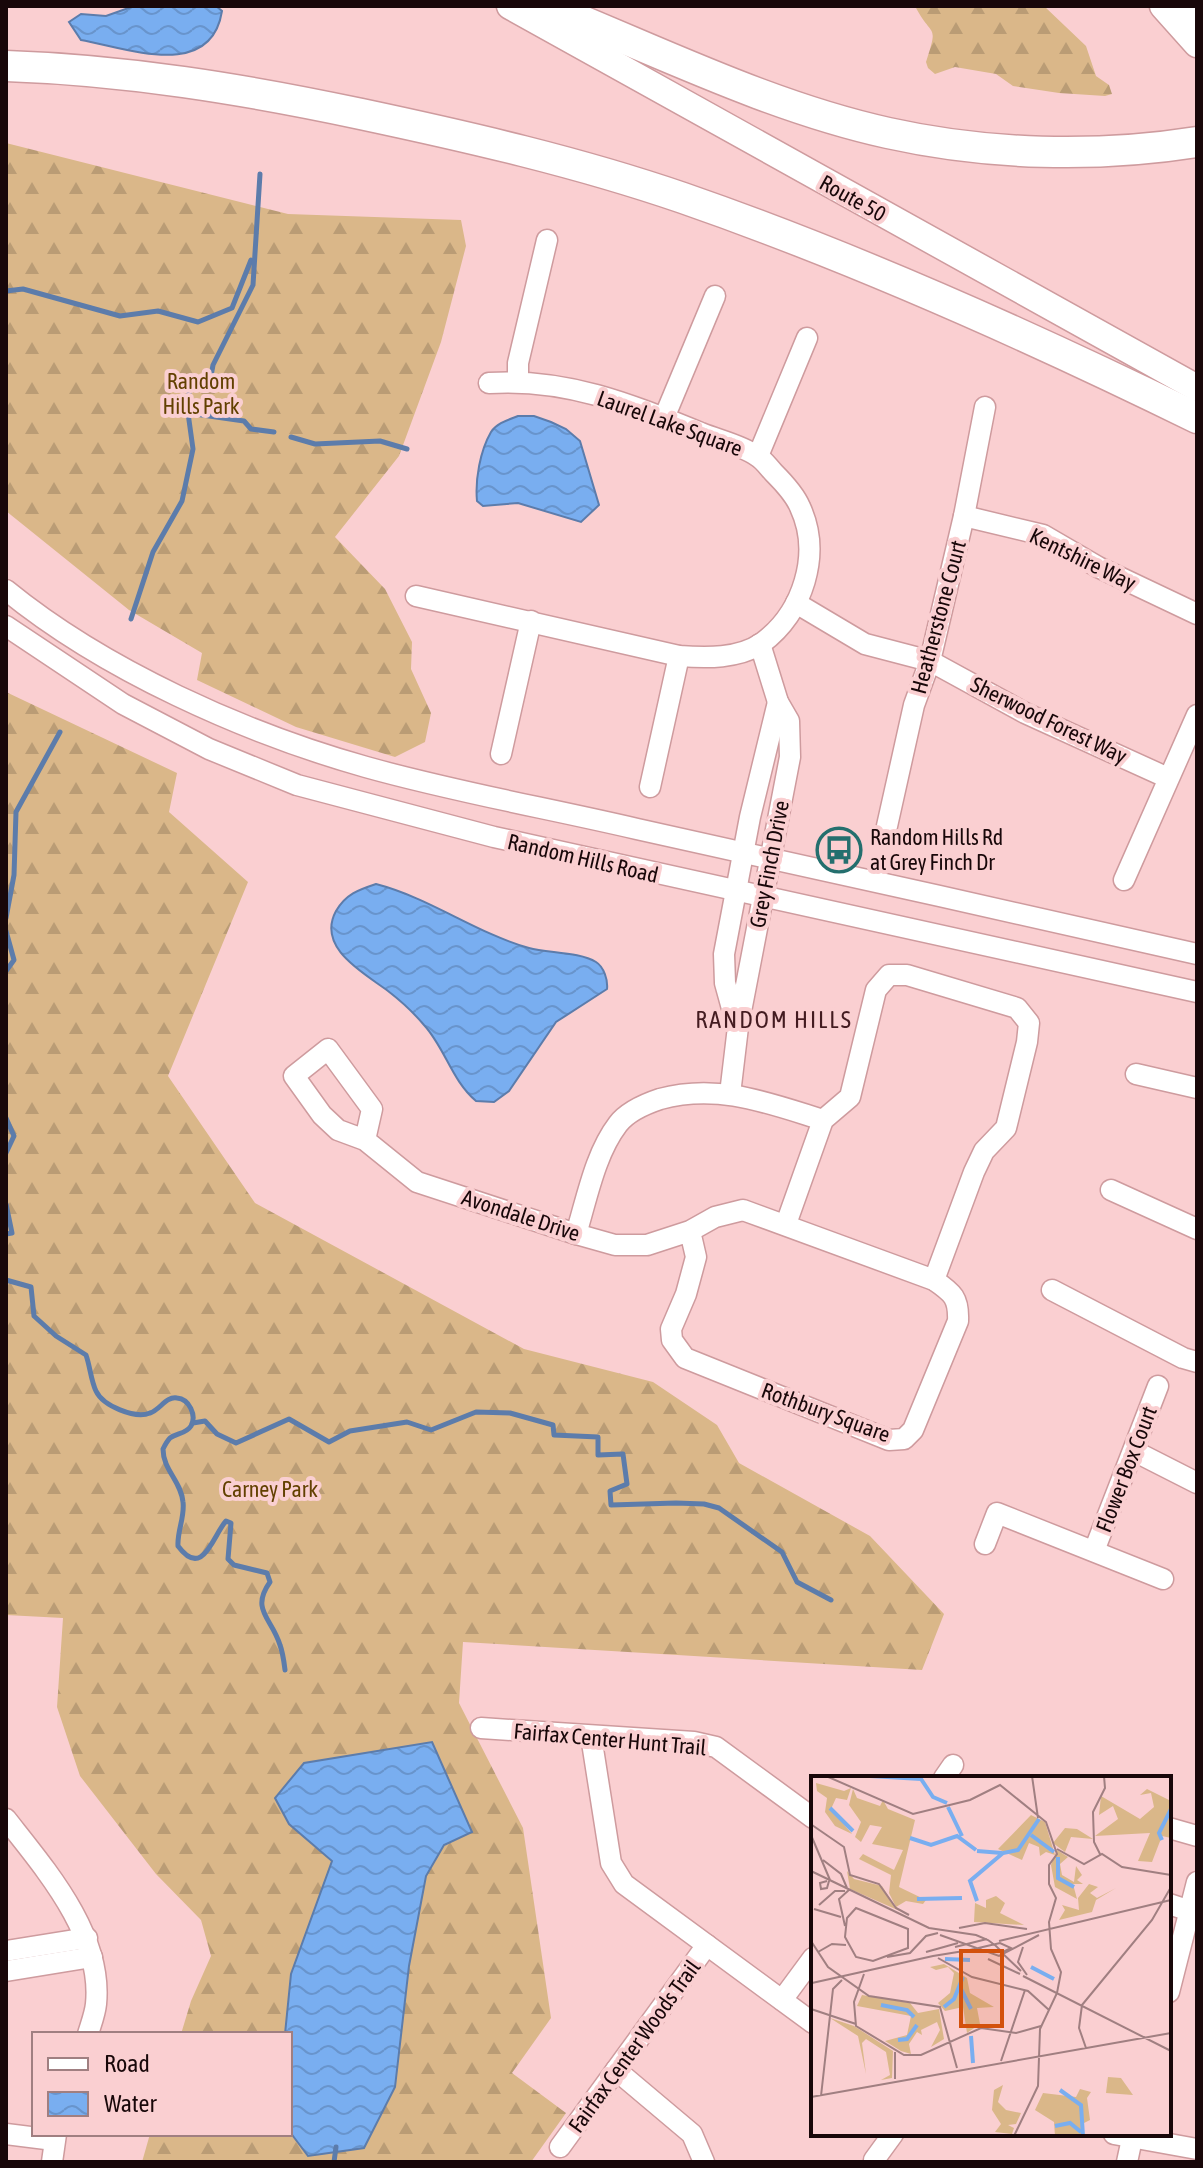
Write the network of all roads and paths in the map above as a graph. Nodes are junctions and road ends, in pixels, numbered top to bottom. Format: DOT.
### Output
graph roads {
  1 [pos="510,6"];
  2 [pos="546,6"];
  3 [pos="1163,6"];
  4 [pos="1180,6"];
  5 [pos="1197,15"];
  6 [pos="1197,44"];
  7 [pos="6,66"];
  8 [pos="1197,142"];
  9 [pos="547,240"];
  10 [pos="715,296"];
  11 [pos="807,338"];
  12 [pos="518,381"];
  13 [pos="489,383"];
  14 [pos="1197,388"];
  15 [pos="985,407"];
  16 [pos="664,418"];
  17 [pos="1197,418"];
  18 [pos="758,456"];
  19 [pos="964,516"];
  20 [pos="6,590"];
  21 [pos="416,596"];
  22 [pos="796,603"];
  23 [pos="1197,614"];
  24 [pos="531,621"];
  25 [pos="6,626"];
  26 [pos="760,644"];
  27 [pos="679,656"];
  28 [pos="930,661"];
  29 [pos="778,702"];
  30 [pos="1197,715"];
  31 [pos="501,754"];
  32 [pos="1168,778"];
  33 [pos="650,787"];
  34 [pos="887,826"];
  35 [pos="743,853"];
  36 [pos="770,859"];
  37 [pos="1124,880"];
  38 [pos="736,892"];
  39 [pos="762,898"];
  40 [pos="1197,954"];
  41 [pos="1197,992"];
  42 [pos="738,1027"];
  43 [pos="1136,1074"];
  44 [pos="1197,1088"];
  45 [pos="730,1094"];
  46 [pos="823,1120"];
  47 [pos="365,1140"];
  48 [pos="1111,1190"];
  49 [pos="786,1224"];
  50 [pos="1197,1229"];
  51 [pos="690,1231"];
  52 [pos="576,1234"];
  53 [pos="934,1280"];
  54 [pos="1052,1290"];
  55 [pos="1197,1362"];
  56 [pos="1158,1386"];
  57 [pos="1134,1451"];
  58 [pos="1197,1483"];
  59 [pos="985,1544"];
  60 [pos="1094,1551"];
  61 [pos="1163,1579"];
  62 [pos="481,1728"];
  63 [pos="591,1736"];
  64 [pos="811,1817"];
  65 [pos="6,1819"];
  66 [pos="1171,1829"];
  67 [pos="1197,1836"];
  68 [pos="1197,1882"];
  69 [pos="1171,1905"];
  70 [pos="1190,1911"];
  71 [pos="707,1945"];
  72 [pos="90,1948"];
  73 [pos="6,1951"];
  74 [pos="811,1961"];
  75 [pos="6,1971"];
  76 [pos="1171,1984"];
  77 [pos="782,2000"];
  78 [pos="811,2022"];
  79 [pos="89,2032"];
  80 [pos="616,2070"];
  81 [pos="6,2134"];
  82 [pos="32,2136"];
  83 [pos="892,2136"];
  84 [pos="1126,2136"];
  85 [pos="1131,2136"];
  86 [pos="55,2137"];
  87 [pos="560,2147"];
  88 [pos="1197,2149"];
  89 [pos="874,2160"];
  90 [pos="52,2162"];
  91 [pos="704,2162"];
  92 [pos="1127,2162"];
  1 -- 14 [label="main road, Route 50"];
  2 -- 8 [label="highway"];
  3 -- 6 [label="main road"];
  4 -- 5 [label="highway"];
  7 -- 17 [label="highway"];
  9 -- 12 [label="street"];
  10 -- 16 [label="street"];
  11 -- 18 [label="street"];
  12 -- 13 [label="street, Laurel Lake Square"];
  12 -- 16 [label="street, Laurel Lake Square"];
  15 -- 19 [label="street, Heatherstone Court"];
  16 -- 18 [label="street, Laurel Lake Square"];
  18 -- 22 [label="street, Laurel Lake Square"];
  19 -- 23 [label="street, Kentshire Way"];
  19 -- 28 [label="street, Heatherstone Court"];
  20 -- 35 [label="street, Random Hills Road"];
  21 -- 24 [label="street, Laurel Lake Square"];
  22 -- 26 [label="street, Laurel Lake Square"];
  22 -- 28 [label="street, Sherwood Forest Way"];
  24 -- 27 [label="street, Laurel Lake Square"];
  24 -- 31 [label="street"];
  25 -- 38 [label="street, Random Hills Road"];
  26 -- 27 [label="street, Laurel Lake Square"];
  26 -- 29 [label="street, Grey Finch Drive"];
  27 -- 33 [label="street"];
  28 -- 32 [label="street, Sherwood Forest Way"];
  28 -- 34 [label="street, Heatherstone Court"];
  29 -- 35 [label="street, Grey Finch Drive"];
  29 -- 36 [label="street, Grey Finch Drive"];
  30 -- 32 [label="street"];
  32 -- 37 [label="street"];
  35 -- 36 [label="street, Random Hills Road"];
  35 -- 38 [label="street, Grey Finch Drive"];
  36 -- 39 [label="street, Grey Finch Drive"];
  36 -- 40 [label="street, Random Hills Road"];
  38 -- 39 [label="street, Random Hills Road"];
  38 -- 42 [label="street, Grey Finch Drive"];
  39 -- 41 [label="street, Random Hills Road"];
  39 -- 42 [label="street, Grey Finch Drive"];
  42 -- 45 [label="street, Grey Finch Drive"];
  43 -- 44 [label="street"];
  45 -- 46 [label="street"];
  45 -- 52 [label="street"];
  46 -- 49 [label="street"];
  46 -- 53 [label="street"];
  47 -- 52 [label="street, Avondale Drive"];
  48 -- 50 [label="street"];
  49 -- 51 [label="street, Rothbury Square"];
  49 -- 53 [label="street, Rothbury Square"];
  51 -- 52 [label="street, Avondale Drive"];
  51 -- 53 [label="street, Rothbury Square"];
  54 -- 55 [label="street"];
  56 -- 57 [label="street, Flower Box Court"];
  57 -- 58 [label="street"];
  57 -- 60 [label="street, Flower Box Court"];
  59 -- 60 [label="street"];
  60 -- 61 [label="street"];
  62 -- 63 [label="street, Fairfax Center Hunt Trail"];
  63 -- 64 [label="street, Fairfax Center Hunt Trail"];
  63 -- 71 [label="street"];
  65 -- 72 [label="street"];
  66 -- 67 [label="street"];
  68 -- 70 [label="street"];
  69 -- 70 [label="street"];
  70 -- 76 [label="street"];
  71 -- 77 [label="street"];
  71 -- 80 [label="street, Fairfax Center Woods Trail"];
  72 -- 73 [label="street"];
  72 -- 75 [label="street"];
  72 -- 79 [label="street"];
  74 -- 77 [label="street"];
  77 -- 78 [label="street"];
  80 -- 87 [label="street, Fairfax Center Woods Trail"];
  80 -- 91 [label="street"];
  81 -- 82 [label="street"];
  83 -- 89 [label="street"];
  84 -- 92 [label="street"];
  85 -- 88 [label="street"];
  86 -- 90 [label="street"];
}
